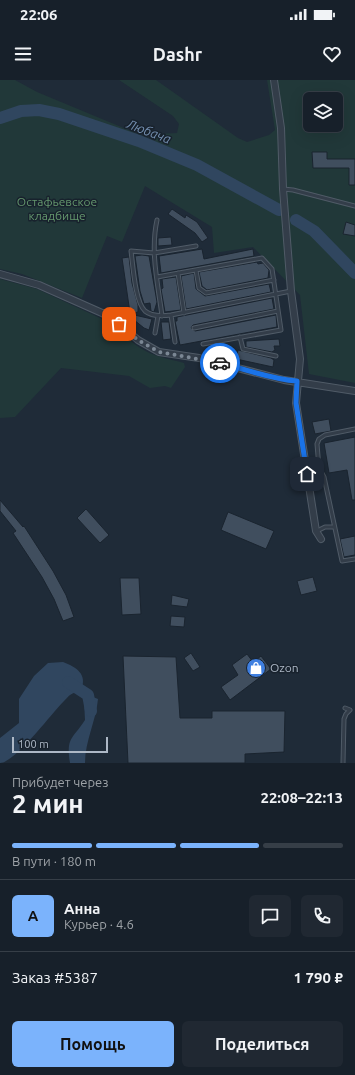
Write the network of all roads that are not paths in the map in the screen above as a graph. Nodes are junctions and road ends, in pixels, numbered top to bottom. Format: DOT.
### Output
graph roads {
  1 [pos="274,80"];
  2 [pos="283,189"];
  3 [pos="355,206"];
  4 [pos="157,220"];
  5 [pos="196,246"];
  6 [pos="154,253"];
  7 [pos="196,270"];
  8 [pos="178,273"];
  9 [pos="0,274"];
  10 [pos="157,277"];
  11 [pos="274,280"];
  12 [pos="291,291"];
  13 [pos="276,294"];
  14 [pos="278,311"];
  15 [pos="184,313"];
  16 [pos="171,315"];
  17 [pos="158,316"];
  18 [pos="162,316"];
  19 [pos="194,328"];
  20 [pos="155,333"];
  21 [pos="240,338"];
  22 [pos="175,342"];
  23 [pos="203,344"];
  24 [pos="276,356"];
  25 [pos="297,381"];
  26 [pos="355,391"];
  27 [pos="355,429"];
  28 [pos="334,527"];
  29 [pos="316,532"];
  30 [pos="321,539"];
  31 [pos="355,559"];
  32 [pos="345,708"];
  33 [pos="343,763"];
  1 -- 2 [label="street"];
  2 -- 3 [label="lane"];
  2 -- 12 [label="street"];
  4 -- 6 [label="lane"];
  5 -- 6 [label="lane"];
  6 -- 10 [label="lane"];
  6 -- 17 [label="lane"];
  7 -- 8 [label="lane"];
  7 -- 11 [label="lane"];
  7 -- 11 [label="lane"];
  8 -- 10 [label="lane"];
  8 -- 15 [label="lane"];
  9 -- 25 [label="street"];
  10 -- 18 [label="lane"];
  11 -- 13 [label="lane"];
  12 -- 13 [label="lane"];
  12 -- 25 [label="street"];
  13 -- 14 [label="lane"];
  13 -- 15 [label="lane"];
  14 -- 19 [label="lane"];
  14 -- 21 [label="lane"];
  15 -- 16 [label="lane"];
  16 -- 18 [label="lane"];
  16 -- 22 [label="lane"];
  17 -- 18 [label="lane"];
  17 -- 20 [label="lane"];
  21 -- 23 [label="lane"];
  21 -- 24 [label="lane"];
  25 -- 26 [label="street"];
  25 -- 29 [label="street"];
  27 -- 28 [label="lane"];
  28 -- 29 [label="lane"];
  28 -- 31 [label="lane"];
  29 -- 30 [label="street"];
  32 -- 33 [label="lane"];
}
